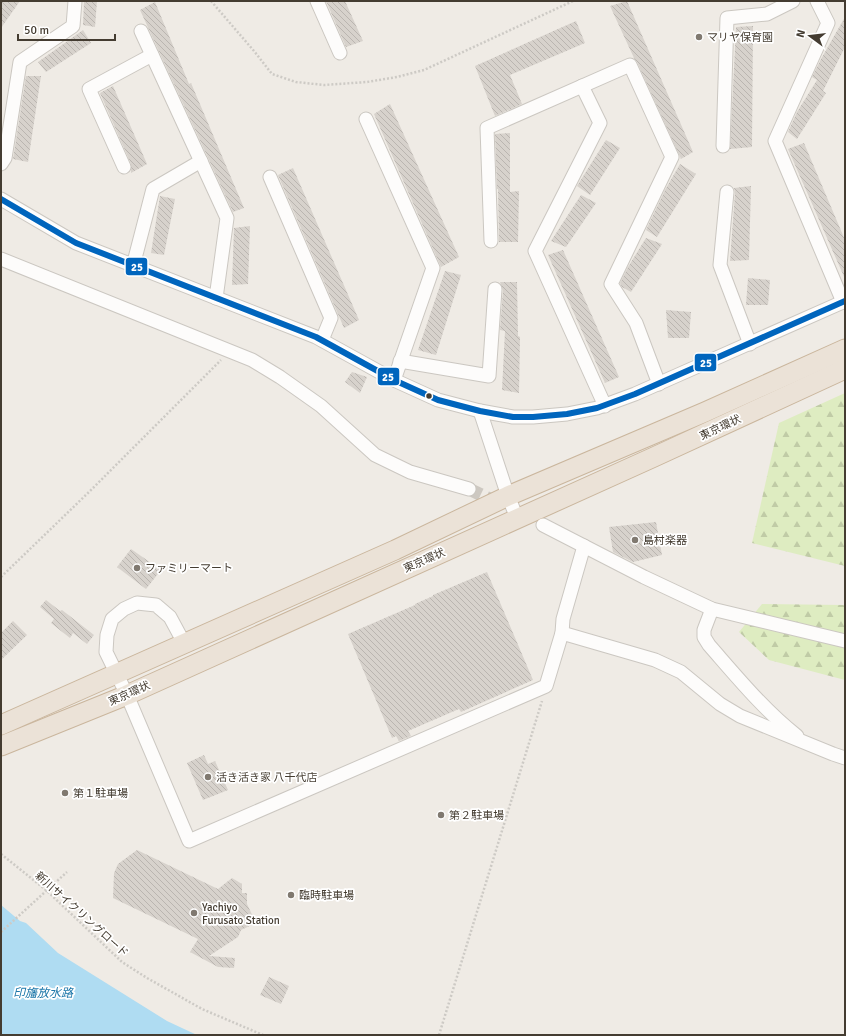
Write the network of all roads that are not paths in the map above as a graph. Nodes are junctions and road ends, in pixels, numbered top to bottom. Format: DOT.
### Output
graph roads {
  1 [pos="75,1"];
  2 [pos="317,1"];
  3 [pos="793,1"];
  4 [pos="817,1"];
  5 [pos="141,31"];
  6 [pos="340,53"];
  7 [pos="152,55"];
  8 [pos="582,86"];
  9 [pos="366,119"];
  10 [pos="723,146"];
  11 [pos="201,161"];
  12 [pos="1,164"];
  13 [pos="124,167"];
  14 [pos="270,178"];
  15 [pos="727,192"];
  16 [pos="1,199"];
  17 [pos="491,241"];
  18 [pos="1,259"];
  19 [pos="133,266"];
  20 [pos="495,288"];
  21 [pos="216,298"];
  22 [pos="844,302"];
  23 [pos="322,340"];
  24 [pos="750,344"];
  25 [pos="845,349"];
  26 [pos="400,361"];
  27 [pos="845,369"];
  28 [pos="394,380"];
  29 [pos="659,384"];
  30 [pos="604,406"];
  31 [pos="480,411"];
  32 [pos="469,489"];
  33 [pos="508,496"];
  34 [pos="517,518"];
  35 [pos="543,525"];
  36 [pos="584,546"];
  37 [pos="712,609"];
  38 [pos="562,633"];
  39 [pos="845,641"];
  40 [pos="184,643"];
  41 [pos="117,674"];
  42 [pos="127,695"];
  43 [pos="1,725"];
  44 [pos="806,743"];
  45 [pos="1,746"];
  46 [pos="845,758"];
  1 -- 12 [label="street"];
  2 -- 6 [label="street"];
  3 -- 10 [label="street"];
  4 -- 22 [label="street"];
  5 -- 7 [label="street"];
  7 -- 11 [label="street"];
  7 -- 13 [label="street"];
  8 -- 17 [label="street"];
  8 -- 29 [label="street"];
  8 -- 30 [label="street"];
  9 -- 26 [label="street"];
  11 -- 19 [label="street"];
  11 -- 21 [label="street"];
  14 -- 23 [label="street"];
  15 -- 24 [label="street"];
  16 -- 19 [label="street"];
  18 -- 32 [label="street"];
  19 -- 21 [label="street"];
  20 -- 26 [label="street"];
  21 -- 23 [label="street"];
  22 -- 24 [label="street"];
  23 -- 28 [label="street"];
  24 -- 29 [label="street"];
  25 -- 33 [label="highway, 東京環状"];
  26 -- 28 [label="street"];
  27 -- 34 [label="highway, 東京環状"];
  28 -- 31 [label="street"];
  29 -- 30 [label="street"];
  30 -- 31 [label="street"];
  31 -- 33 [label="street"];
  33 -- 34 [label="street"];
  33 -- 40 [label="highway, 東京環状"];
  34 -- 42 [label="highway, 東京環状"];
  35 -- 36 [label="street"];
  36 -- 37 [label="street"];
  36 -- 38 [label="street"];
  37 -- 39 [label="street"];
  37 -- 44 [label="street"];
  38 -- 42 [label="street"];
  38 -- 44 [label="street"];
  40 -- 41 [label="highway, 東京環状"];
  40 -- 41 [label="street"];
  41 -- 42 [label="street"];
  41 -- 43 [label="highway, 東京環状"];
  42 -- 45 [label="highway, 東京環状"];
  44 -- 46 [label="street"];
}
